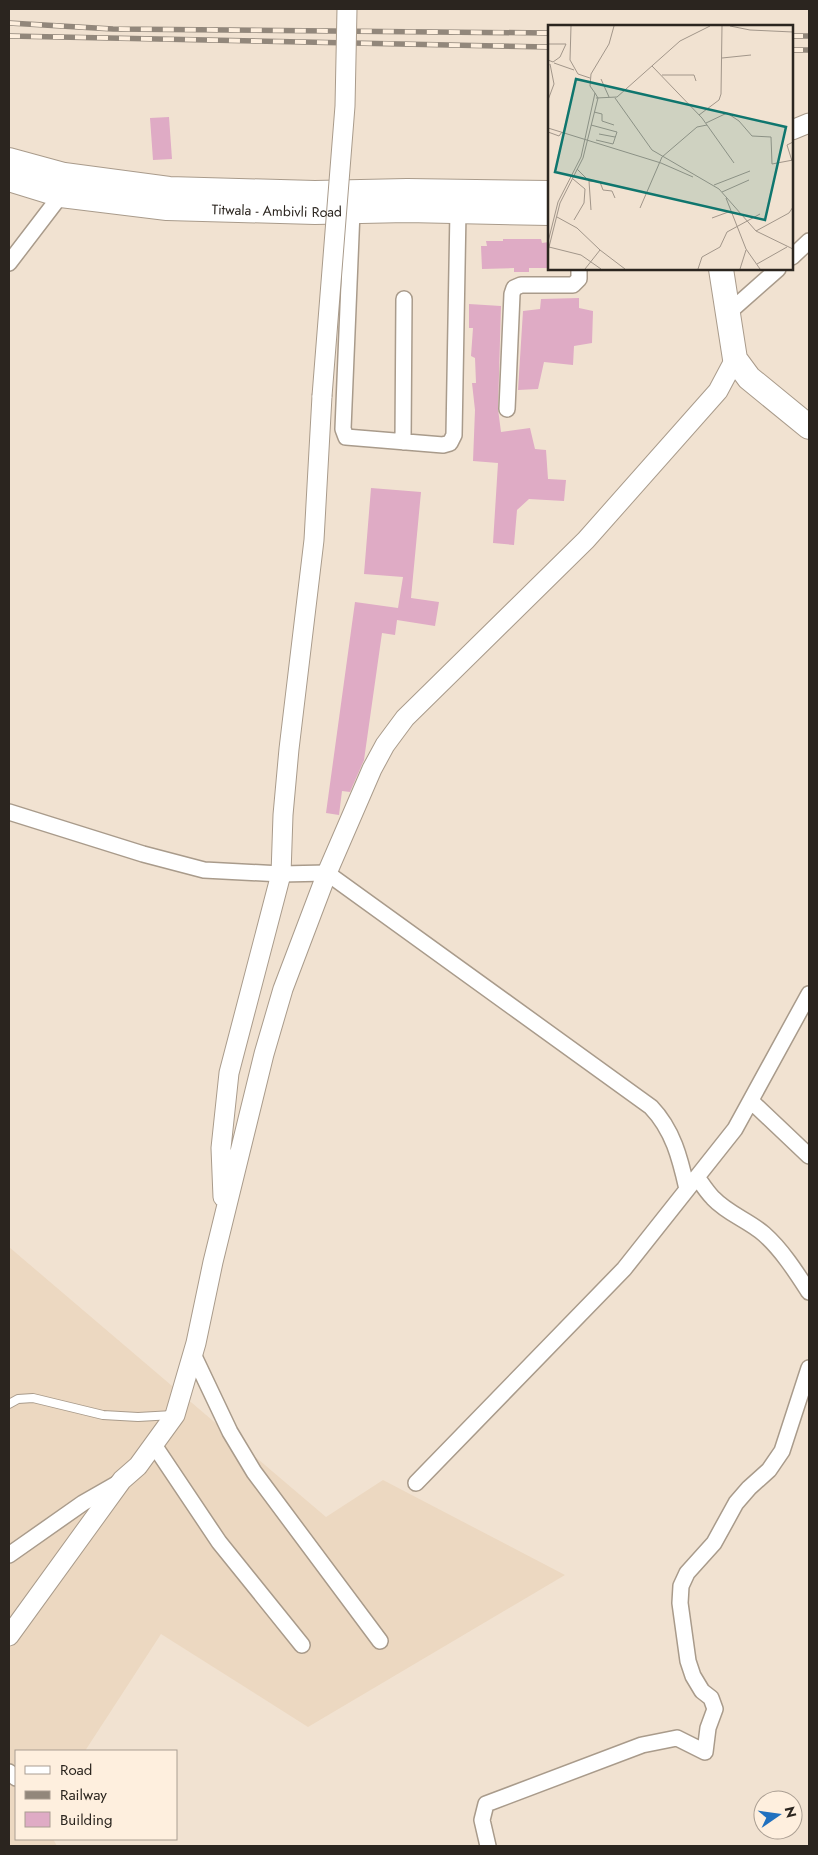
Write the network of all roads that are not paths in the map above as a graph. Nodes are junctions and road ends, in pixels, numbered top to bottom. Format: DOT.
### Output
graph roads {
  1 [pos="347,9"];
  2 [pos="809,123"];
  3 [pos="793,130"];
  4 [pos="9,160"];
  5 [pos="9,179"];
  6 [pos="63,185"];
  7 [pos="548,193"];
  8 [pos="352,210"];
  9 [pos="458,211"];
  10 [pos="548,213"];
  11 [pos="809,241"];
  12 [pos="793,256"];
  13 [pos="9,263"];
  14 [pos="580,270"];
  15 [pos="721,270"];
  16 [pos="777,270"];
  17 [pos="404,299"];
  18 [pos="727,314"];
  19 [pos="735,359"];
  20 [pos="507,409"];
  21 [pos="809,427"];
  22 [pos="403,442"];
  23 [pos="9,812"];
  24 [pos="326,873"];
  25 [pos="281,874"];
  26 [pos="809,994"];
  27 [pos="751,1101"];
  28 [pos="809,1156"];
  29 [pos="697,1177"];
  30 [pos="687,1189"];
  31 [pos="224,1218"];
  32 [pos="809,1292"];
  33 [pos="193,1354"];
  34 [pos="809,1368"];
  35 [pos="9,1404"];
  36 [pos="175,1415"];
  37 [pos="154,1445"];
  38 [pos="122,1480"];
  39 [pos="416,1483"];
  40 [pos="9,1553"];
  41 [pos="9,1636"];
  42 [pos="380,1641"];
  43 [pos="302,1645"];
  44 [pos="488,1846"];
  1 -- 25 [label="street, bridge"];
  2 -- 3 [label="street"];
  4 -- 6 [label="main road, Titwala - Ambivli Road"];
  5 -- 6 [label="main road, Titwala - Ambivli Road"];
  6 -- 7 [label="main road, Titwala - Ambivli Road"];
  6 -- 8 [label="main road, Titwala - Ambivli Road"];
  6 -- 13 [label="street"];
  8 -- 9 [label="main road, Titwala - Ambivli Road"];
  8 -- 22 [label="street"];
  9 -- 10 [label="main road, Titwala - Ambivli Road"];
  9 -- 22 [label="street"];
  11 -- 12 [label="street"];
  14 -- 20 [label="street"];
  15 -- 18 [label="main road"];
  16 -- 18 [label="street"];
  17 -- 22 [label="street"];
  18 -- 19 [label="main road"];
  19 -- 21 [label="main road"];
  19 -- 24 [label="street"];
  23 -- 25 [label="street"];
  24 -- 25 [label="street"];
  24 -- 30 [label="street"];
  24 -- 31 [label="street"];
  25 -- 31 [label="street"];
  26 -- 27 [label="street"];
  27 -- 28 [label="street"];
  27 -- 29 [label="street"];
  29 -- 30 [label="street"];
  29 -- 32 [label="street"];
  30 -- 39 [label="street"];
  31 -- 33 [label="street"];
  33 -- 36 [label="street"];
  33 -- 42 [label="street"];
  34 -- 44 [label="street"];
  35 -- 36 [label="lane"];
  36 -- 37 [label="street"];
  37 -- 38 [label="street"];
  37 -- 43 [label="street"];
  38 -- 40 [label="street"];
  38 -- 41 [label="street"];
}
